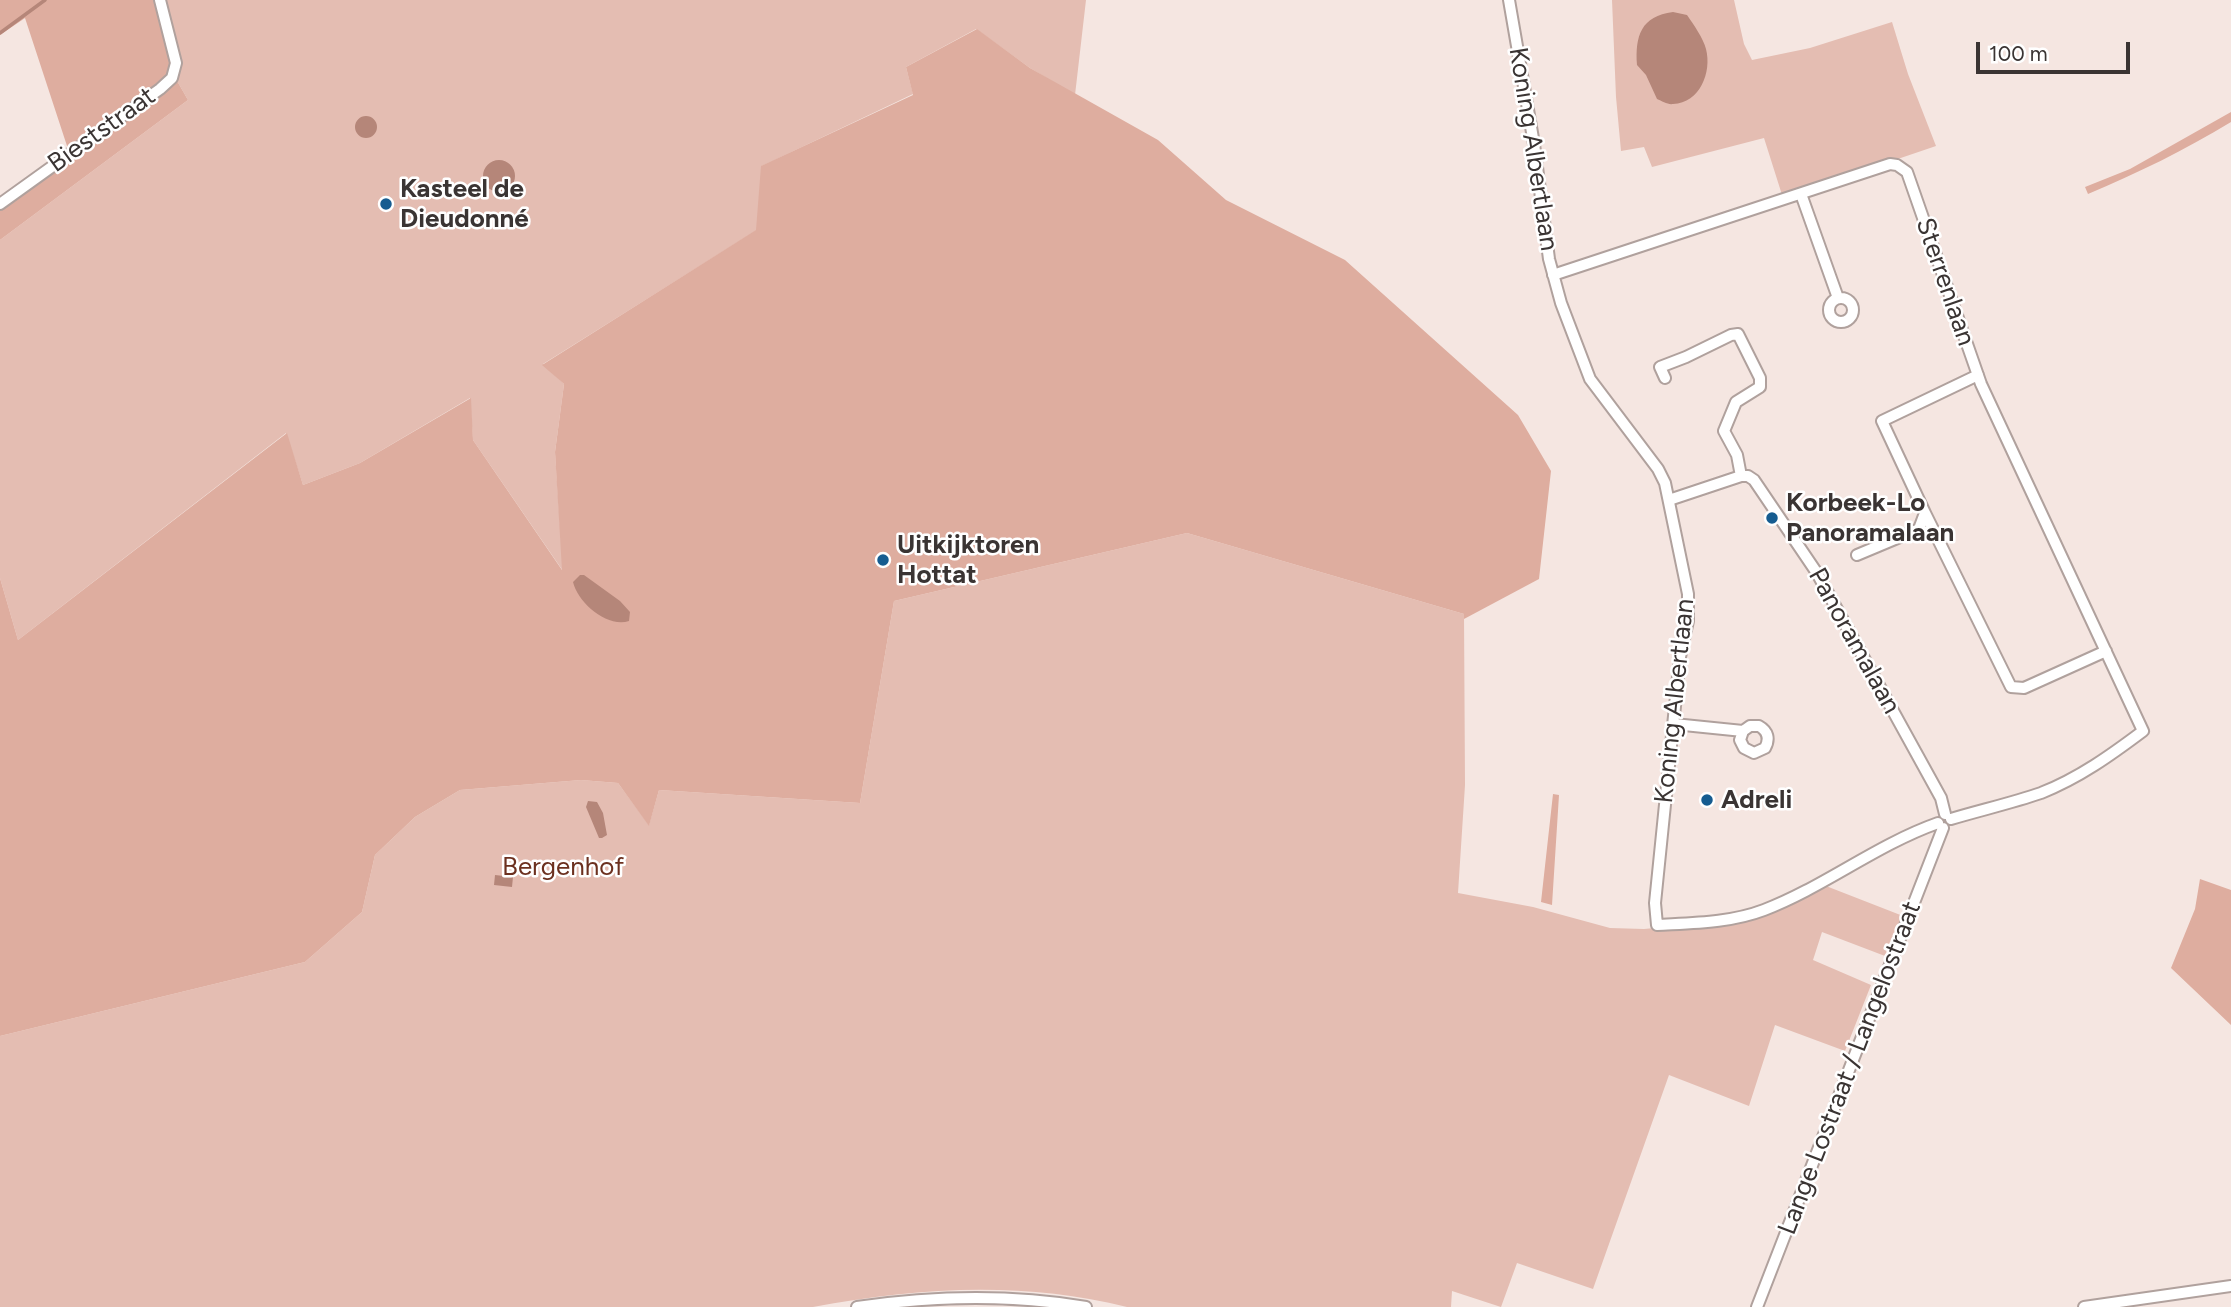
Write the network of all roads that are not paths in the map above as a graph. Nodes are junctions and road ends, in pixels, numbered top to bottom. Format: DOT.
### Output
graph roads {
  1 [pos="160,0"];
  2 [pos="1509,0"];
  3 [pos="1801,194"];
  4 [pos="0,204"];
  5 [pos="1553,275"];
  6 [pos="1838,298"];
  7 [pos="1978,375"];
  8 [pos="1665,378"];
  9 [pos="1741,476"];
  10 [pos="1669,500"];
  11 [pos="1925,513"];
  12 [pos="1919,529"];
  13 [pos="1936,537"];
  14 [pos="1857,555"];
  15 [pos="2106,651"];
  16 [pos="1674,724"];
  17 [pos="1743,731"];
  18 [pos="1944,821"];
  19 [pos="2231,1286"];
  20 [pos="856,1307"];
  21 [pos="1086,1307"];
  22 [pos="1757,1307"];
  23 [pos="2084,1307"];
  1 -- 4 [label="street, Bieststraat"];
  2 -- 5 [label="street, Koning Albertlaan"];
  3 -- 5 [label="street, Sterrenlaan"];
  3 -- 6 [label="street"];
  3 -- 7 [label="street, Sterrenlaan"];
  5 -- 10 [label="street, Koning Albertlaan"];
  7 -- 11 [label="street"];
  7 -- 15 [label="street, Sterrenlaan"];
  8 -- 9 [label="street"];
  9 -- 10 [label="street"];
  9 -- 18 [label="street, Panoramalaan"];
  10 -- 16 [label="street, Koning Albertlaan"];
  11 -- 12 [label="street"];
  11 -- 13 [label="street"];
  12 -- 13 [label="street"];
  12 -- 14 [label="street"];
  13 -- 15 [label="street"];
  15 -- 18 [label="street, Sterrenlaan"];
  16 -- 17 [label="street"];
  16 -- 18 [label="street, Koning Albertlaan"];
  18 -- 22 [label="street, Lange Lostraat / Langelostraat"];
  19 -- 23 [label="street"];
  20 -- 21 [label="street"];
}
